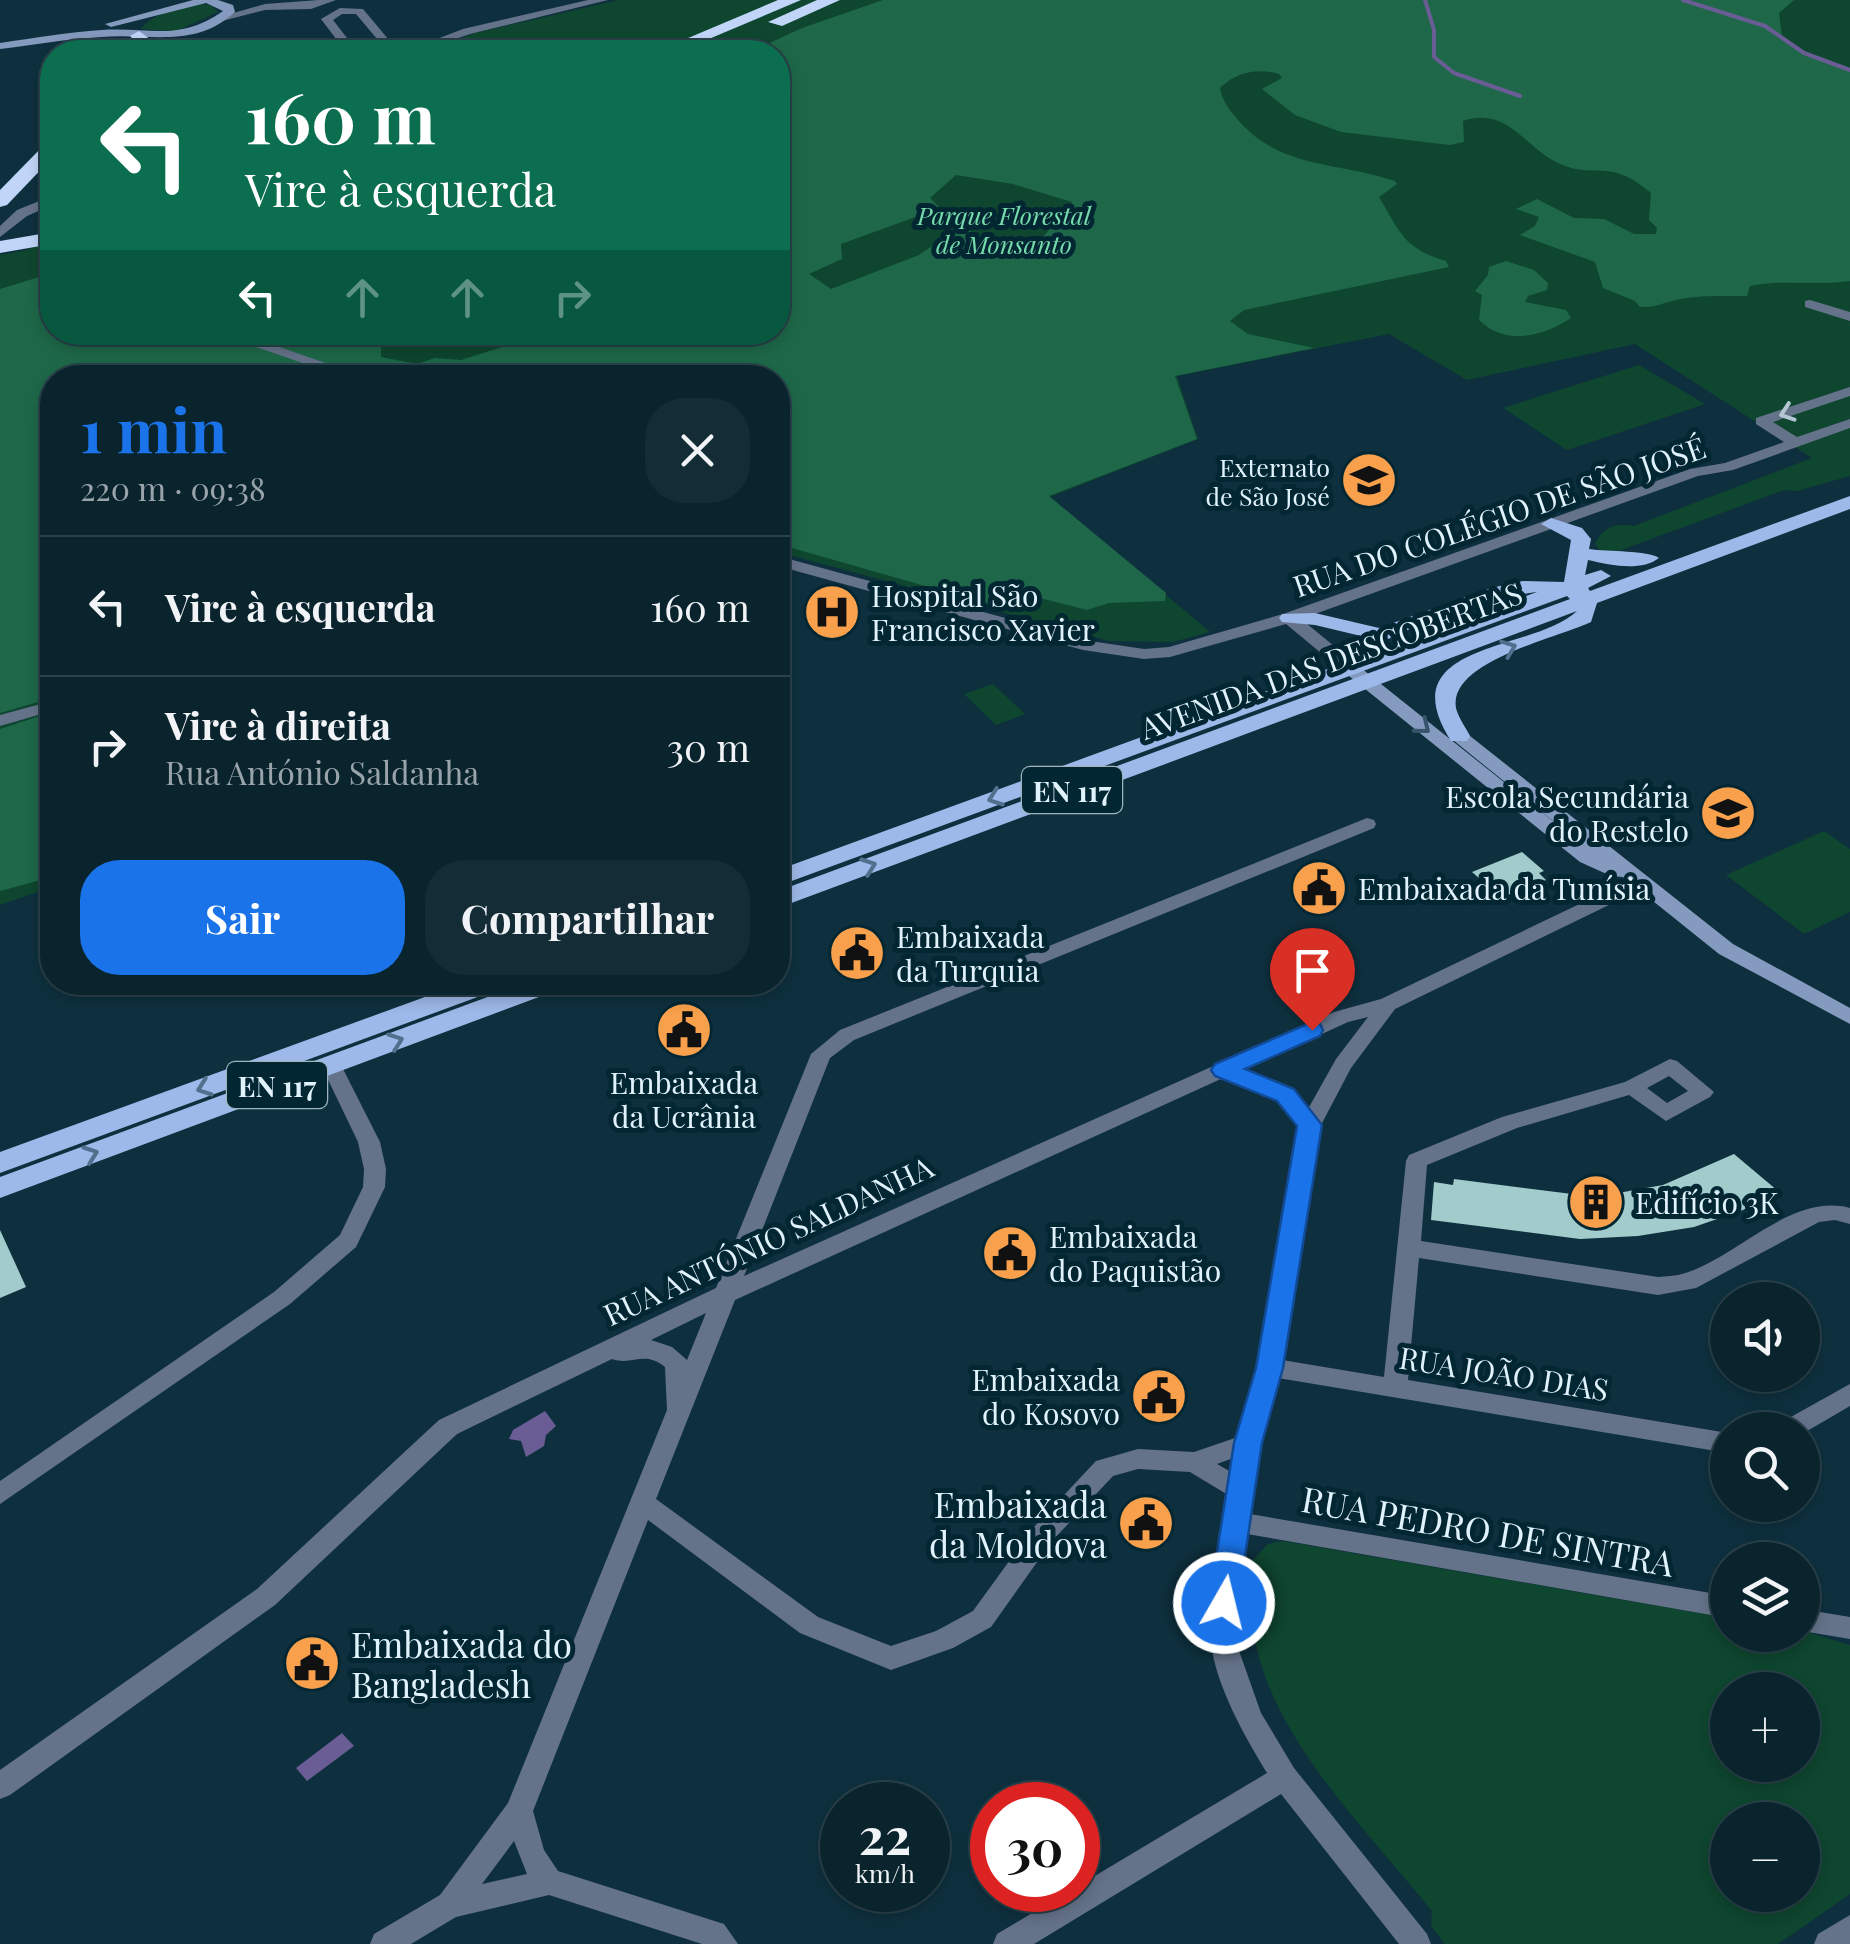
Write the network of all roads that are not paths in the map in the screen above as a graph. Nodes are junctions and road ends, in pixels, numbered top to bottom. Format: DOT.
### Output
graph roads {
  1 [pos="280,0"];
  2 [pos="330,0"];
  3 [pos="523,0"];
  4 [pos="602,0"];
  5 [pos="793,0"];
  6 [pos="832,0"];
  7 [pos="190,1"];
  8 [pos="298,2"];
  9 [pos="217,4"];
  10 [pos="537,15"];
  11 [pos="138,36"];
  12 [pos="0,38"];
  13 [pos="45,40"];
  14 [pos="343,40"];
  15 [pos="384,40"];
  16 [pos="442,40"];
  17 [pos="694,40"];
  18 [pos="734,40"];
  19 [pos="40,41"];
  20 [pos="0,46"];
  21 [pos="40,160"];
  22 [pos="0,201"];
  23 [pos="40,206"];
  24 [pos="0,233"];
  25 [pos="40,244"];
  26 [pos="40,247"];
  27 [pos="0,248"];
  28 [pos="0,262"];
  29 [pos="1810,304"];
  30 [pos="1850,317"];
  31 [pos="260,345"];
  32 [pos="322,365"];
  33 [pos="1850,391"];
  34 [pos="1850,423"];
  35 [pos="1796,443"];
  36 [pos="1728,467"];
  37 [pos="1850,484"];
  38 [pos="1850,502"];
  39 [pos="1551,524"];
  40 [pos="1578,542"];
  41 [pos="1649,558"];
  42 [pos="790,564"];
  43 [pos="1578,592"];
  44 [pos="1289,618"];
  45 [pos="1381,634"];
  46 [pos="1422,660"];
  47 [pos="1469,664"];
  48 [pos="1358,674"];
  49 [pos="40,709"];
  50 [pos="0,721"];
  51 [pos="1459,736"];
  52 [pos="1367,824"];
  53 [pos="790,874"];
  54 [pos="1641,882"];
  55 [pos="790,895"];
  56 [pos="457,995"];
  57 [pos="519,995"];
  58 [pos="1388,1004"];
  59 [pos="1850,1017"];
  60 [pos="331,1065"];
  61 [pos="1223,1070"];
  62 [pos="1632,1087"];
  63 [pos="1310,1125"];
  64 [pos="0,1163"];
  65 [pos="0,1188"];
  66 [pos="1850,1216"];
  67 [pos="1408,1248"];
  68 [pos="725,1294"];
  69 [pos="584,1360"];
  70 [pos="1269,1368"];
  71 [pos="1395,1388"];
  72 [pos="1850,1394"];
  73 [pos="1820,1412"];
  74 [pos="677,1417"];
  75 [pos="1710,1440"];
  76 [pos="1248,1443"];
  77 [pos="1194,1462"];
  78 [pos="1241,1490"];
  79 [pos="0,1494"];
  80 [pos="644,1503"];
  81 [pos="1236,1522"];
  82 [pos="1710,1604"];
  83 [pos="1820,1623"];
  84 [pos="1850,1628"];
  85 [pos="1284,1777"];
  86 [pos="0,1786"];
  87 [pos="519,1811"];
  88 [pos="549,1882"];
  89 [pos="450,1906"];
  90 [pos="1850,1928"];
  91 [pos="384,1944"];
  92 [pos="724,1944"];
  93 [pos="1007,1944"];
  94 [pos="1417,1944"];
  95 [pos="1828,1944"];
  1 -- 9 [label="street"];
  2 -- 8 [label="street"];
  3 -- 10 [label="street"];
  4 -- 10 [label="street"];
  5 -- 17 [label="highway"];
  6 -- 18 [label="highway"];
  7 -- 9 [label="main road"];
  7 -- 11 [label="main road"];
  8 -- 9 [label="street"];
  9 -- 11 [label="main road"];
  10 -- 16 [label="street"];
  11 -- 12 [label="main road"];
  11 -- 13 [label="main road"];
  14 -- 15 [label="street"];
  19 -- 20 [label="main road"];
  21 -- 22 [label="highway"];
  23 -- 24 [label="street"];
  25 -- 27 [label="highway"];
  26 -- 28 [label="highway"];
  29 -- 30 [label="street"];
  31 -- 32 [label="street"];
  33 -- 35 [label="street, one-way"];
  34 -- 35 [label="street, RUA DO COLÉGIO DE SÃO JOSÉ"];
  35 -- 36 [label="street, RUA DO COLÉGIO DE SÃO JOSÉ"];
  36 -- 39 [label="street, RUA DO COLÉGIO DE SÃO JOSÉ"];
  36 -- 40 [label="street, RUA DO COLÉGIO DE SÃO JOSÉ"];
  37 -- 41 [label="main road, AVENIDA DAS DESCOBERTAS"];
  38 -- 43 [label="main road, AVENIDA DAS DESCOBERTAS / EN 117"];
  39 -- 40 [label="main road"];
  39 -- 44 [label="street, RUA DO COLÉGIO DE SÃO JOSÉ"];
  40 -- 41 [label="main road"];
  40 -- 43 [label="main road"];
  41 -- 43 [label="main road, AVENIDA DAS DESCOBERTAS"];
  42 -- 44 [label="street, RUA DO COLÉGIO DE SÃO JOSÉ"];
  43 -- 45 [label="main road"];
  43 -- 46 [label="main road, AVENIDA DAS DESCOBERTAS / EN 117"];
  47 -- 43 [label="main road, one-way"];
  43 -- 48 [label="main road, AVENIDA DAS DESCOBERTAS"];
  44 -- 45 [label="main road"];
  44 -- 48 [label="street"];
  45 -- 48 [label="main road"];
  46 -- 47 [label="main road"];
  46 -- 48 [label="main road, AVENIDA DAS DESCOBERTAS / EN 117"];
  47 -- 51 [label="main road"];
  48 -- 53 [label="main road, AVENIDA DAS DESCOBERTAS, one-way"];
  48 -- 54 [label="main road, one-way"];
  55 -- 48 [label="main road, AVENIDA DAS DESCOBERTAS / EN 117, one-way"];
  49 -- 50 [label="street"];
  51 -- 54 [label="main road"];
  52 -- 68 [label="street"];
  54 -- 58 [label="street, RUA ANTÓNIO SALDANHA"];
  54 -- 59 [label="main road"];
  56 -- 64 [label="main road, one-way"];
  60 -- 57 [label="main road, EN 117, one-way"];
  58 -- 61 [label="street, RUA ANTÓNIO SALDANHA"];
  58 -- 63 [label="street"];
  65 -- 60 [label="main road, EN 117, one-way"];
  60 -- 79 [label="street"];
  61 -- 63 [label="street"];
  61 -- 68 [label="street, RUA ANTÓNIO SALDANHA"];
  62 -- 67 [label="street"];
  63 -- 70 [label="street"];
  66 -- 67 [label="street"];
  67 -- 71 [label="street"];
  68 -- 69 [label="street, RUA ANTÓNIO SALDANHA"];
  68 -- 74 [label="street"];
  69 -- 74 [label="street"];
  69 -- 86 [label="street, RUA ANTÓNIO SALDANHA"];
  70 -- 71 [label="street, RUA JOÃO DIAS"];
  70 -- 76 [label="street"];
  71 -- 75 [label="street, RUA JOÃO DIAS"];
  72 -- 73 [label="street"];
  74 -- 80 [label="street"];
  76 -- 77 [label="street"];
  76 -- 78 [label="street"];
  77 -- 78 [label="street"];
  77 -- 80 [label="street"];
  78 -- 81 [label="street"];
  80 -- 87 [label="street"];
  81 -- 82 [label="street, RUA PEDRO DE SINTRA"];
  81 -- 85 [label="street"];
  83 -- 84 [label="street"];
  85 -- 93 [label="street"];
  85 -- 94 [label="street"];
  87 -- 88 [label="street"];
  87 -- 89 [label="street"];
  88 -- 89 [label="street"];
  88 -- 92 [label="street"];
  89 -- 91 [label="street"];
  90 -- 95 [label="street"];
}
